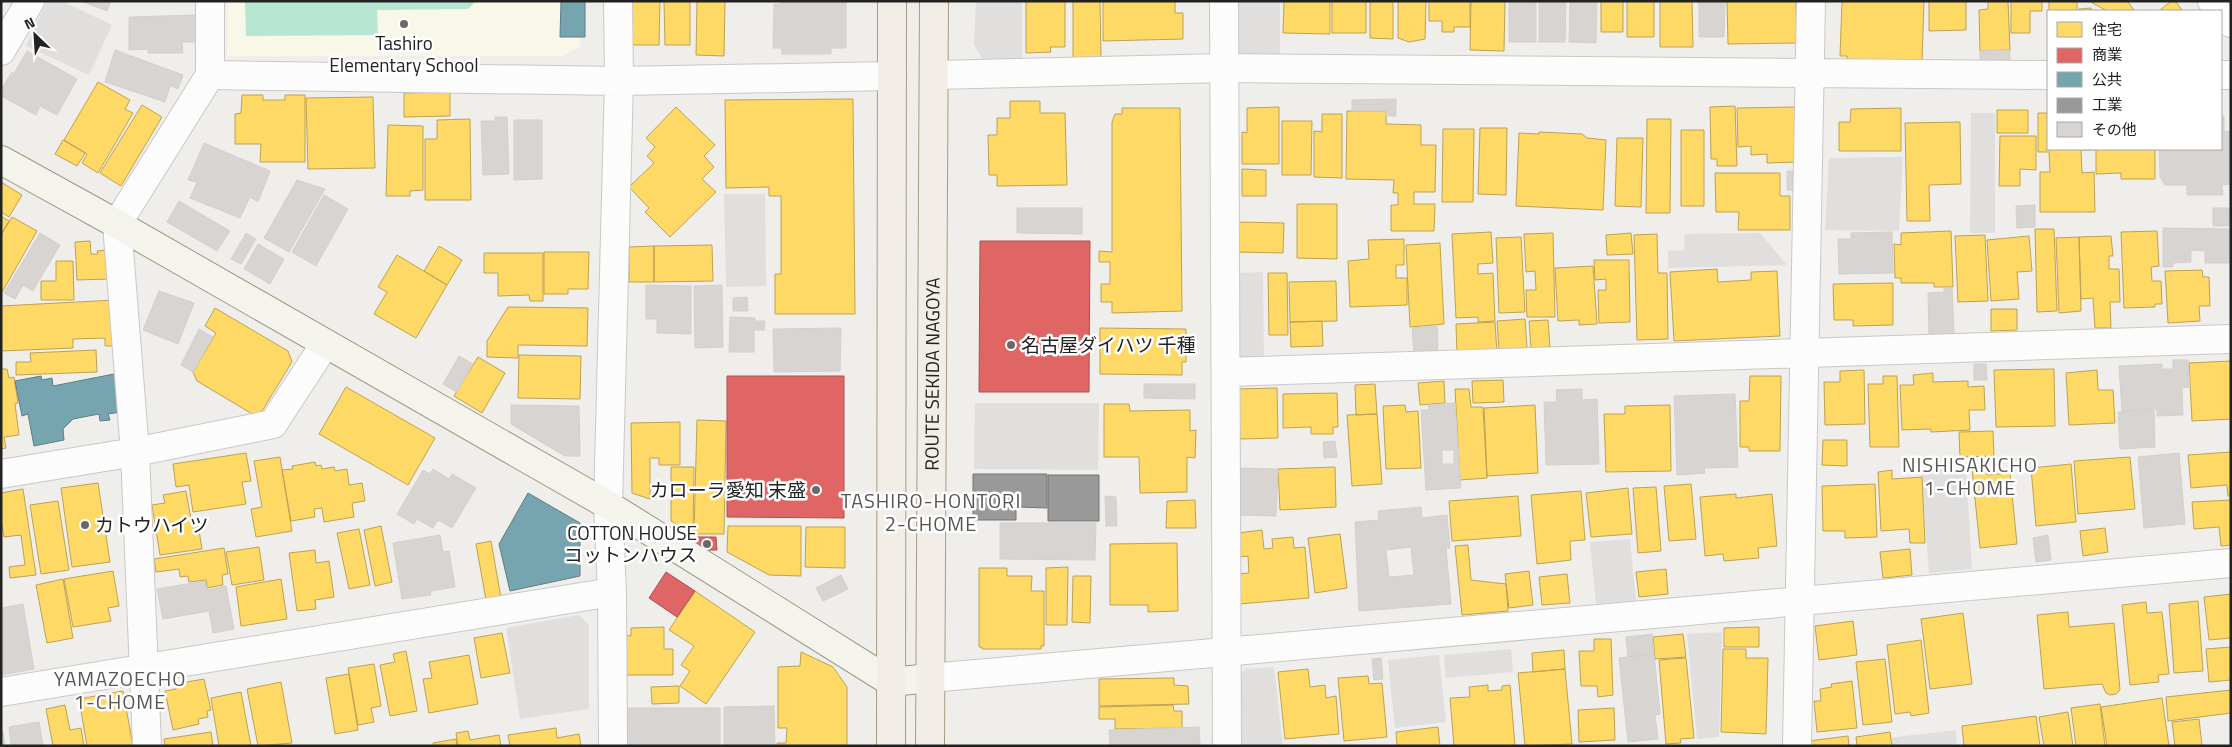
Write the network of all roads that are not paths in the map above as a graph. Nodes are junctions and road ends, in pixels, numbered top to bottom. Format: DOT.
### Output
graph roads {
  1 [pos="30,1"];
  2 [pos="210,1"];
  3 [pos="618,1"];
  4 [pos="892,1"];
  5 [pos="934,1"];
  6 [pos="1224,1"];
  7 [pos="1811,1"];
  8 [pos="2222,13"];
  9 [pos="2231,23"];
  10 [pos="1,51"];
  11 [pos="1224,68"];
  12 [pos="210,74"];
  13 [pos="1810,75"];
  14 [pos="2047,75"];
  15 [pos="892,76"];
  16 [pos="934,76"];
  17 [pos="619,81"];
  18 [pos="1,160"];
  19 [pos="117,224"];
  20 [pos="2231,339"];
  21 [pos="325,344"];
  22 [pos="1804,354"];
  23 [pos="1226,372"];
  24 [pos="135,452"];
  25 [pos="1,474"];
  26 [pos="608,505"];
  27 [pos="2231,564"];
  28 [pos="612,592"];
  29 [pos="1800,601"];
  30 [pos="1227,651"];
  31 [pos="144,668"];
  32 [pos="930,678"];
  33 [pos="891,682"];
  34 [pos="1,692"];
  35 [pos="148,746"];
  36 [pos="613,746"];
  37 [pos="890,746"];
  38 [pos="930,746"];
  39 [pos="1227,746"];
  40 [pos="1797,746"];
  1 -- 10 [label="street"];
  2 -- 12 [label="street"];
  3 -- 17 [label="street"];
  4 -- 15 [label="main road"];
  5 -- 16 [label="main road, ROUTE SEKIDA NAGOYA"];
  6 -- 11 [label="street"];
  7 -- 13 [label="street"];
  8 -- 9 [label="street"];
  11 -- 13 [label="street"];
  11 -- 16 [label="street"];
  11 -- 23 [label="street"];
  12 -- 17 [label="street"];
  12 -- 19 [label="street"];
  13 -- 14 [label="street"];
  13 -- 22 [label="street"];
  15 -- 17 [label="street"];
  15 -- 33 [label="main road"];
  16 -- 32 [label="main road, ROUTE SEKIDA NAGOYA"];
  17 -- 26 [label="street"];
  18 -- 19 [label="street"];
  19 -- 21 [label="street"];
  19 -- 24 [label="street"];
  20 -- 22 [label="street"];
  21 -- 24 [label="street"];
  21 -- 26 [label="street"];
  22 -- 23 [label="street"];
  22 -- 29 [label="street"];
  23 -- 30 [label="street"];
  24 -- 25 [label="street"];
  24 -- 31 [label="street"];
  26 -- 28 [label="street"];
  26 -- 33 [label="street"];
  27 -- 29 [label="street"];
  28 -- 31 [label="street"];
  28 -- 36 [label="street"];
  29 -- 30 [label="street"];
  29 -- 40 [label="street"];
  30 -- 32 [label="street"];
  30 -- 39 [label="street"];
  31 -- 34 [label="street"];
  31 -- 35 [label="street"];
  32 -- 33 [label="street"];
  32 -- 38 [label="main road, ROUTE SEKIDA NAGOYA"];
  33 -- 37 [label="main road"];
}
